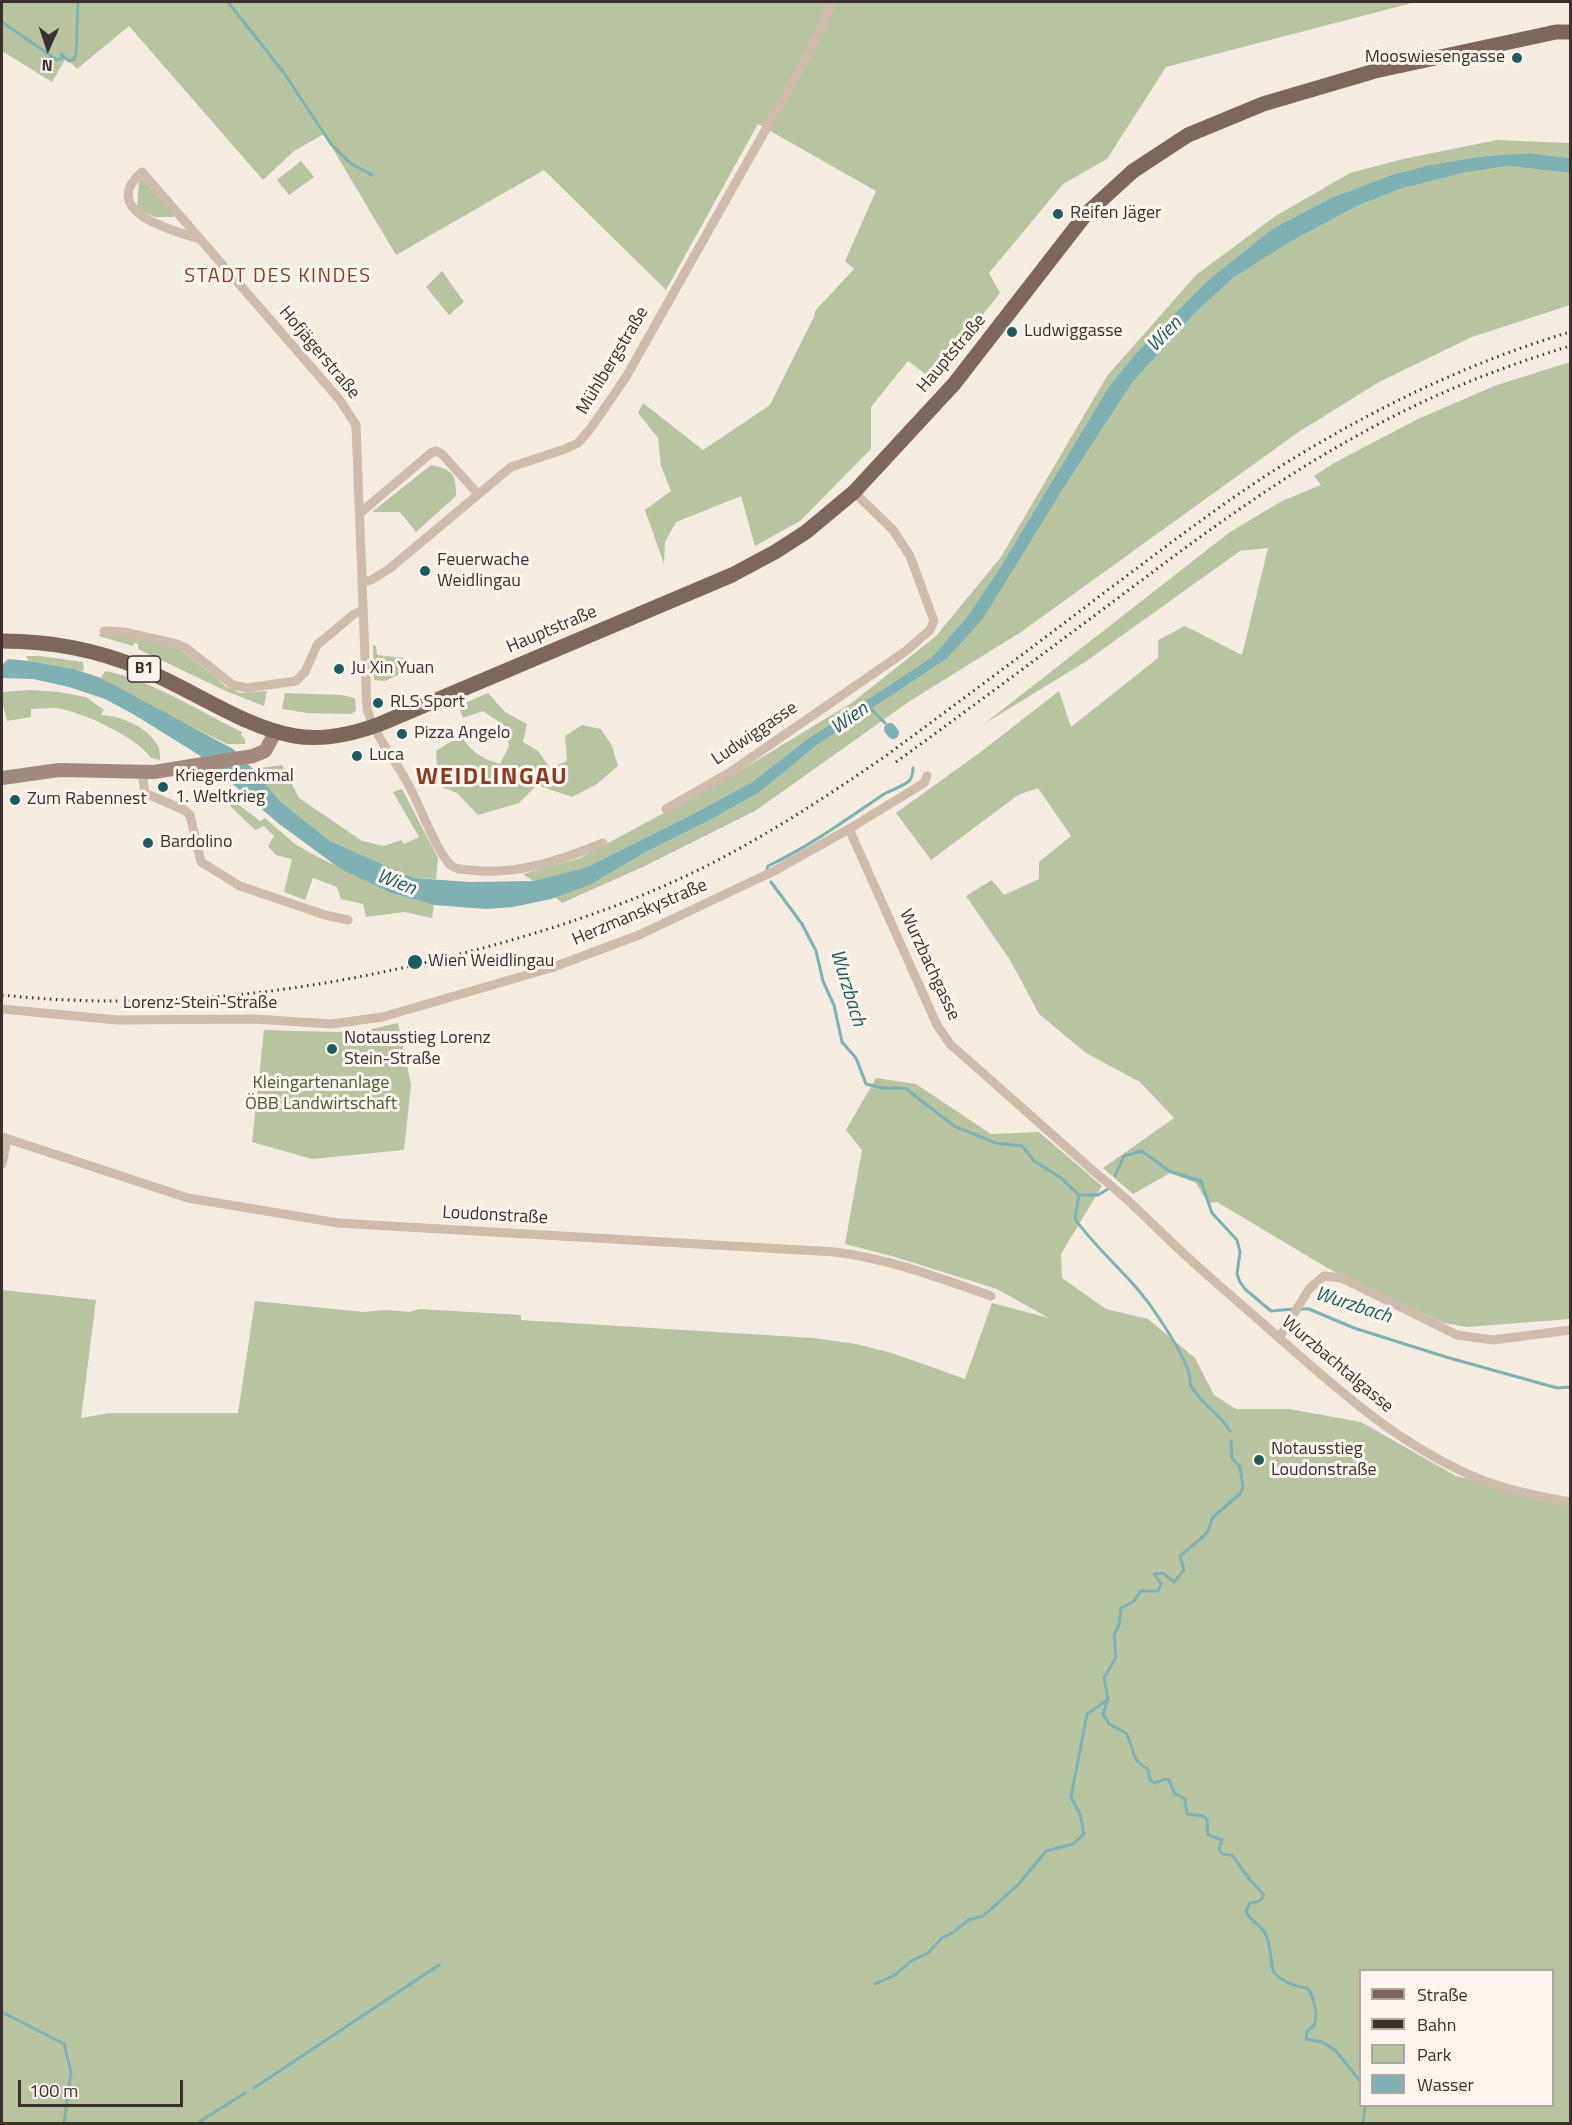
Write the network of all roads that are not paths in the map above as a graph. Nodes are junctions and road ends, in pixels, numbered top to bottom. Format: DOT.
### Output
graph roads {
  1 [pos="833,2"];
  2 [pos="1570,25"];
  3 [pos="1563,32"];
  4 [pos="200,239"];
  5 [pos="854,492"];
  6 [pos="478,494"];
  7 [pos="360,513"];
  8 [pos="363,582"];
  9 [pos="363,610"];
  10 [pos="104,631"];
  11 [pos="2,641"];
  12 [pos="374,726"];
  13 [pos="276,731"];
  14 [pos="142,773"];
  15 [pos="927,776"];
  16 [pos="2,778"];
  17 [pos="666,809"];
  18 [pos="849,829"];
  19 [pos="603,843"];
  20 [pos="348,920"];
  21 [pos="2,1009"];
  22 [pos="397,1013"];
  23 [pos="4,1138"];
  24 [pos="2,1164"];
  25 [pos="1119,1191"];
  26 [pos="991,1296"];
  27 [pos="1570,1330"];
  28 [pos="1279,1338"];
  29 [pos="1570,1502"];
  1 -- 6 [label="street, Mühlbergstraße"];
  2 -- 3 [label="main road, B1"];
  3 -- 5 [label="main road, Hauptstraße / B1"];
  4 -- 4 [label="street, Hofjägerstraße"];
  4 -- 7 [label="street, Hofjägerstraße"];
  5 -- 12 [label="main road, Hauptstraße / B1"];
  5 -- 17 [label="street, Ludwiggasse"];
  6 -- 7 [label="street"];
  6 -- 8 [label="street, Mühlbergstraße"];
  7 -- 8 [label="street, Hofjägerstraße"];
  8 -- 9 [label="street"];
  9 -- 10 [label="street"];
  9 -- 12 [label="street"];
  11 -- 13 [label="main road, B1"];
  12 -- 13 [label="main road, B1"];
  12 -- 19 [label="street"];
  13 -- 14 [label="main road"];
  14 -- 16 [label="main road"];
  14 -- 20 [label="street"];
  15 -- 18 [label="street"];
  18 -- 22 [label="street, Herzmanskystraße"];
  18 -- 25 [label="street, Wurzbachgasse"];
  21 -- 22 [label="street, Lorenz-Stein-Straße"];
  23 -- 24 [label="street"];
  23 -- 26 [label="street, Loudonstraße"];
  25 -- 28 [label="street, Wurzbachtalgasse"];
  27 -- 28 [label="street"];
  28 -- 29 [label="street, Wurzbachtalgasse"];
}
